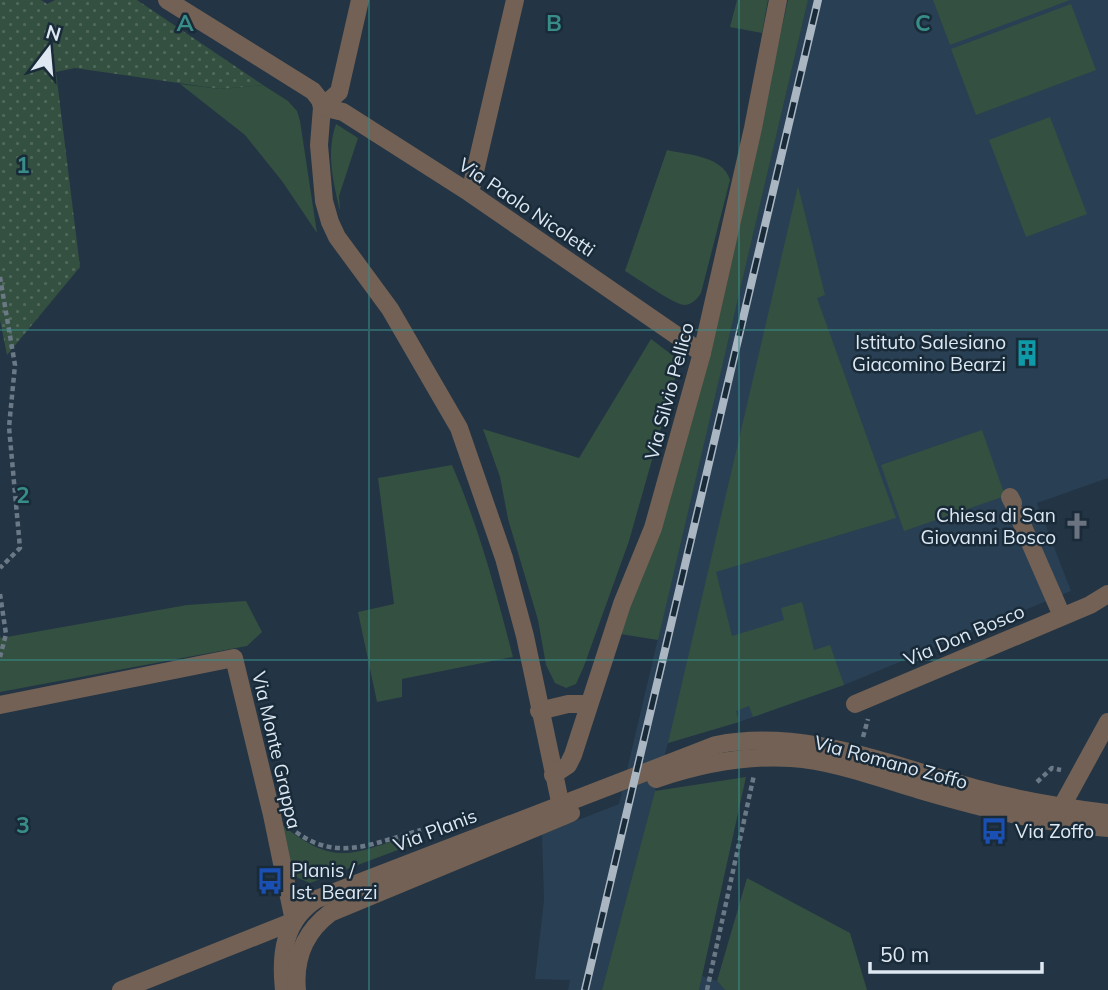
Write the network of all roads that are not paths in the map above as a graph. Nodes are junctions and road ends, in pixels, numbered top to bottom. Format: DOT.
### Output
graph roads {
  1 [pos="167,0"];
  2 [pos="360,0"];
  3 [pos="515,0"];
  4 [pos="778,0"];
  5 [pos="322,107"];
  6 [pos="470,193"];
  7 [pos="702,353"];
  8 [pos="1013,505"];
  9 [pos="1108,594"];
  10 [pos="1099,606"];
  11 [pos="1062,616"];
  12 [pos="589,704"];
  13 [pos="855,704"];
  14 [pos="0,705"];
  15 [pos="539,711"];
  16 [pos="1108,722"];
  17 [pos="554,775"];
  18 [pos="561,810"];
  19 [pos="1108,813"];
  20 [pos="1057,814"];
  21 [pos="1108,828"];
  22 [pos="293,921"];
  23 [pos="309,932"];
  24 [pos="121,990"];
  25 [pos="284,990"];
  26 [pos="297,990"];
  1 -- 5 [label="street"];
  2 -- 5 [label="street"];
  3 -- 6 [label="street"];
  4 -- 7 [label="street, Via Silvio Pellico"];
  5 -- 6 [label="street, Via Paolo Nicoletti"];
  5 -- 15 [label="street"];
  6 -- 7 [label="street, Via Paolo Nicoletti"];
  7 -- 12 [label="street, Via Silvio Pellico"];
  8 -- 11 [label="street"];
  9 -- 10 [label="street, Via Don Bosco"];
  10 -- 11 [label="street, Via Don Bosco"];
  11 -- 13 [label="street, Via Don Bosco"];
  12 -- 15 [label="street"];
  12 -- 17 [label="street, Via Silvio Pellico"];
  14 -- 22 [label="street, Via Monte Grappa"];
  15 -- 17 [label="street"];
  16 -- 20 [label="street"];
  17 -- 18 [label="street"];
  18 -- 20 [label="street, Via Romano Zoffo"];
  18 -- 20 [label="street, Via Romano Zoffo"];
  18 -- 22 [label="street, Via Planis"];
  18 -- 23 [label="street, Via Planis"];
  19 -- 20 [label="street, Via Romano Zoffo"];
  20 -- 21 [label="street, Via Romano Zoffo"];
  22 -- 23 [label="street"];
  22 -- 24 [label="street"];
  22 -- 25 [label="street"];
  23 -- 26 [label="street"];
}
